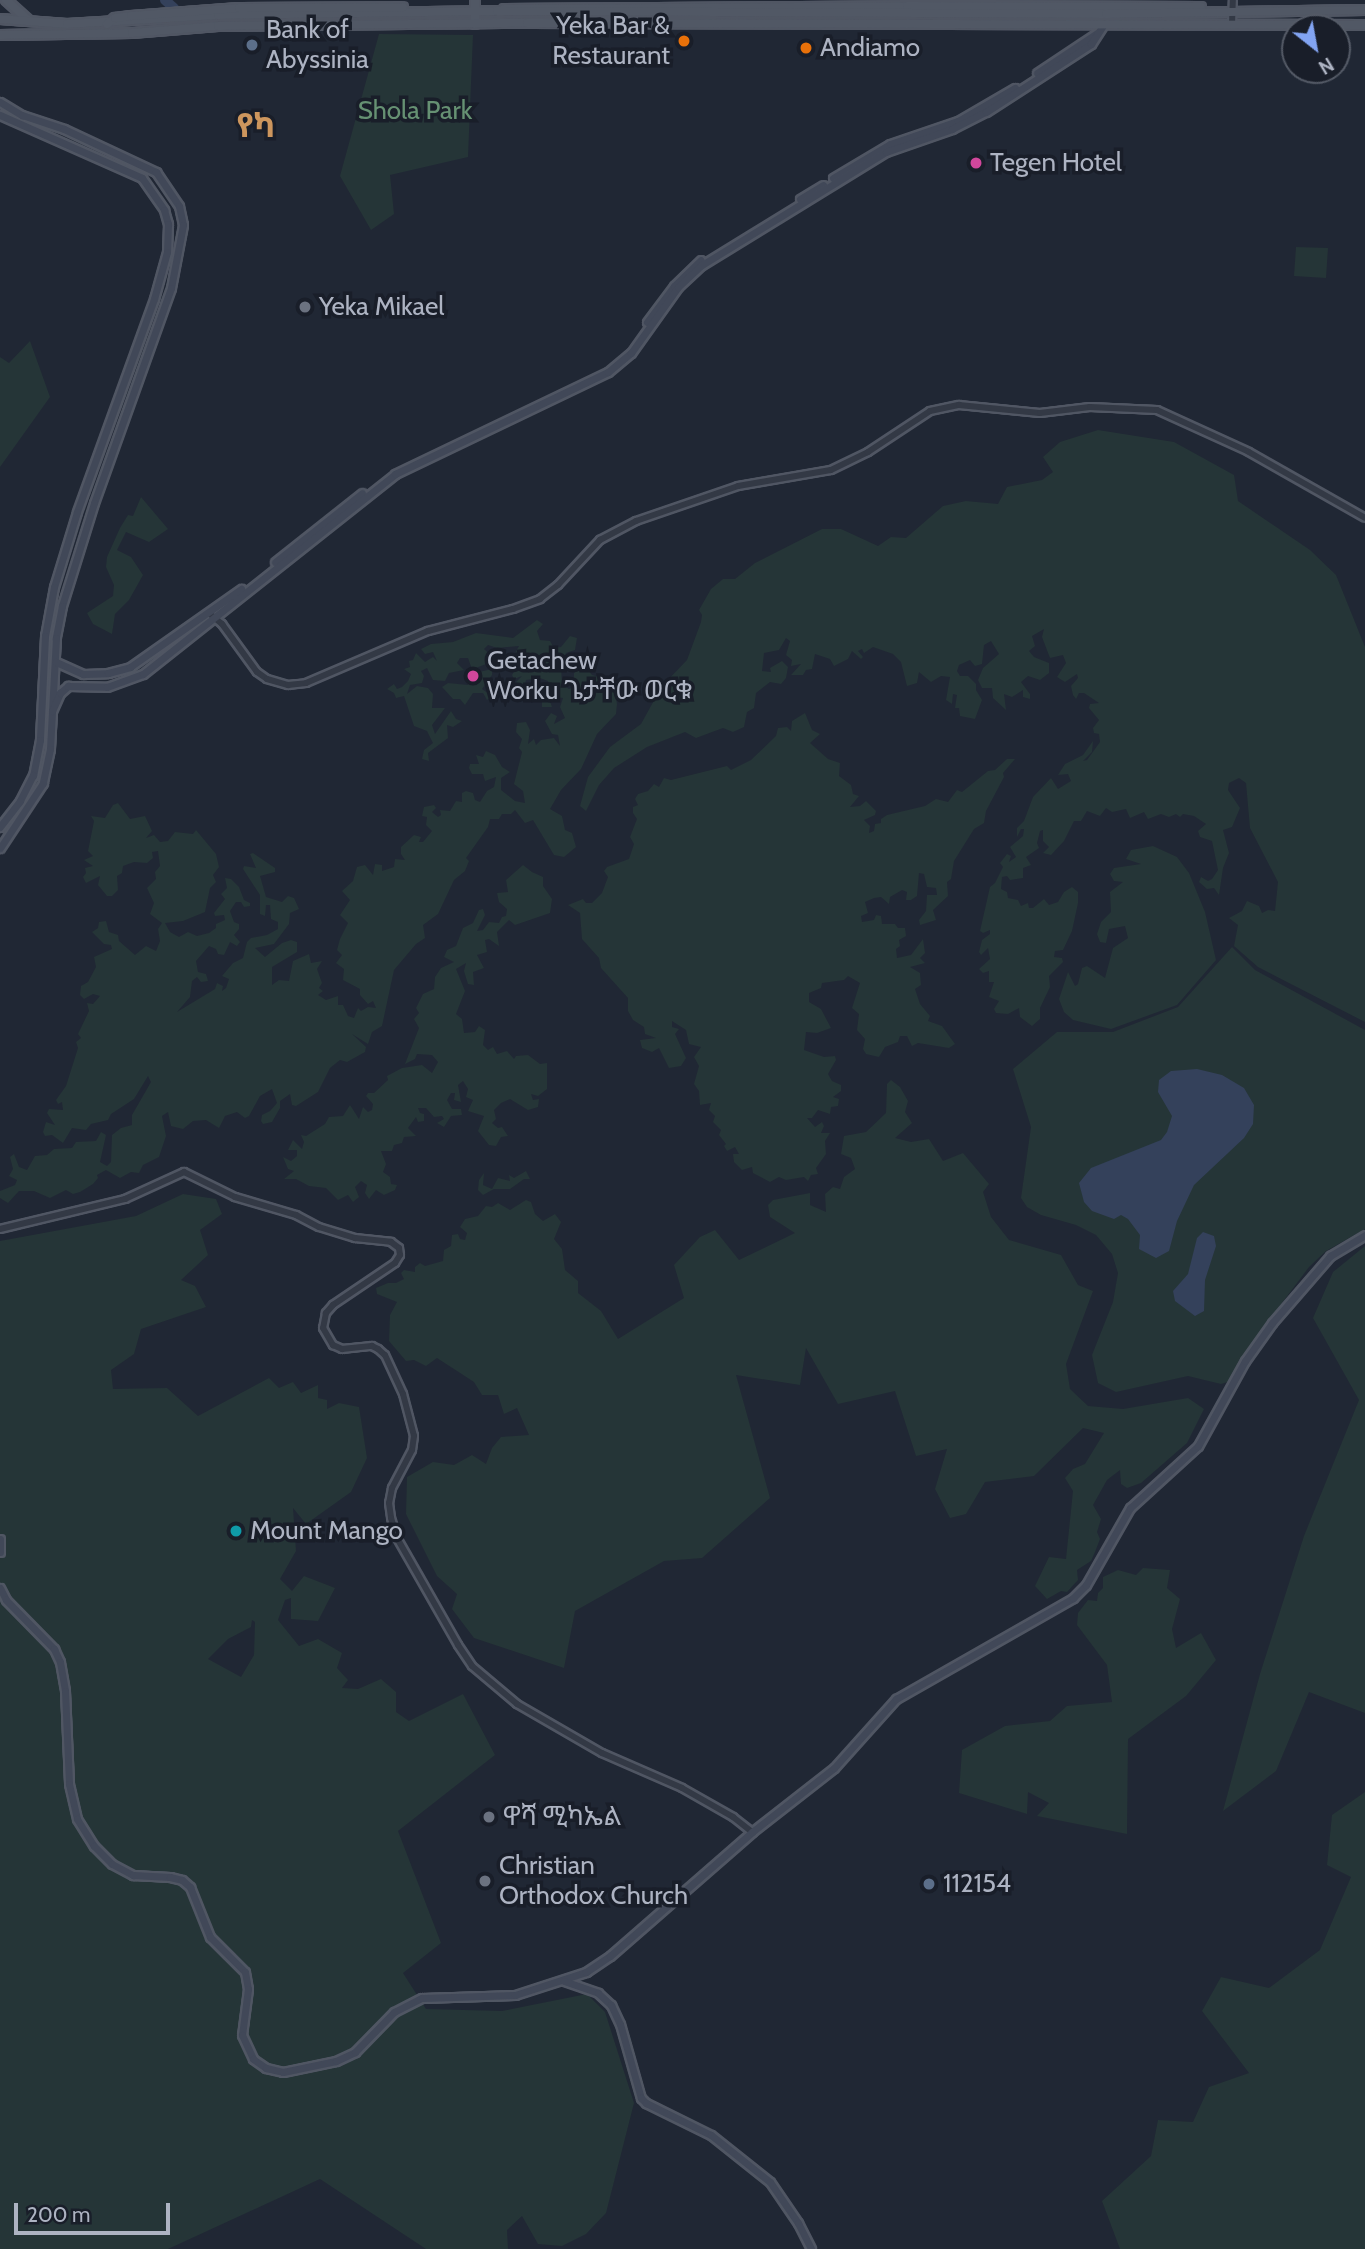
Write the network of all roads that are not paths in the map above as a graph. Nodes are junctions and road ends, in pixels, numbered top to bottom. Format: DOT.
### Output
graph roads {
  1 [pos="6,0"];
  2 [pos="475,0"];
  3 [pos="485,0"];
  4 [pos="1233,0"];
  5 [pos="1365,10"];
  6 [pos="485,11"];
  7 [pos="497,11"];
  8 [pos="1232,11"];
  9 [pos="447,12"];
  10 [pos="475,12"];
  11 [pos="1217,12"];
  12 [pos="1106,14"];
  13 [pos="218,15"];
  14 [pos="655,18"];
  15 [pos="0,19"];
  16 [pos="29,21"];
  17 [pos="1232,23"];
  18 [pos="67,24"];
  19 [pos="107,24"];
  20 [pos="475,24"];
  21 [pos="485,24"];
  22 [pos="1104,24"];
  23 [pos="1365,25"];
  24 [pos="218,26"];
  25 [pos="0,35"];
  26 [pos="65,35"];
  27 [pos="0,102"];
  28 [pos="0,115"];
  29 [pos="1365,518"];
  30 [pos="211,615"];
  31 [pos="46,636"];
  32 [pos="56,638"];
  33 [pos="56,662"];
  34 [pos="52,714"];
  35 [pos="41,717"];
  36 [pos="0,827"];
  37 [pos="0,848"];
  38 [pos="0,1229"];
  39 [pos="1365,1235"];
  40 [pos="0,1539"];
  41 [pos="0,1552"];
  42 [pos="0,1588"];
  43 [pos="752,1832"];
  44 [pos="564,1981"];
  45 [pos="811,2249"];
  1 -- 16 [label="main road"];
  2 -- 10 [label="main road"];
  3 -- 6 [label="main road"];
  4 -- 8 [label="street"];
  5 -- 8 [label="main road"];
  6 -- 7 [label="main road"];
  6 -- 10 [label="main road"];
  6 -- 21 [label="main road"];
  7 -- 11 [label="main road"];
  7 -- 14 [label="main road"];
  8 -- 11 [label="main road"];
  8 -- 17 [label="street"];
  9 -- 10 [label="main road"];
  9 -- 13 [label="main road"];
  9 -- 19 [label="main road"];
  10 -- 20 [label="main road"];
  11 -- 12 [label="main road"];
  12 -- 14 [label="main road"];
  12 -- 22 [label="main road"];
  13 -- 19 [label="main road"];
  13 -- 24 [label="main road"];
  14 -- 21 [label="main road"];
  14 -- 22 [label="main road"];
  15 -- 16 [label="main road"];
  16 -- 18 [label="main road"];
  17 -- 22 [label="main road"];
  17 -- 23 [label="main road"];
  18 -- 19 [label="main road"];
  18 -- 26 [label="main road"];
  20 -- 21 [label="main road"];
  20 -- 24 [label="main road"];
  22 -- 30 [label="main road"];
  24 -- 26 [label="main road"];
  25 -- 26 [label="main road"];
  27 -- 32 [label="main road"];
  28 -- 31 [label="main road"];
  29 -- 30 [label="street"];
  30 -- 33 [label="main road"];
  30 -- 34 [label="main road"];
  31 -- 32 [label="main road"];
  31 -- 35 [label="main road"];
  32 -- 33 [label="main road"];
  33 -- 34 [label="main road"];
  34 -- 35 [label="main road"];
  34 -- 37 [label="main road"];
  35 -- 36 [label="main road"];
  38 -- 43 [label="street"];
  39 -- 43 [label="main road"];
  40 -- 41 [label="main road"];
  42 -- 44 [label="main road"];
  43 -- 44 [label="main road"];
  44 -- 45 [label="main road"];
}
